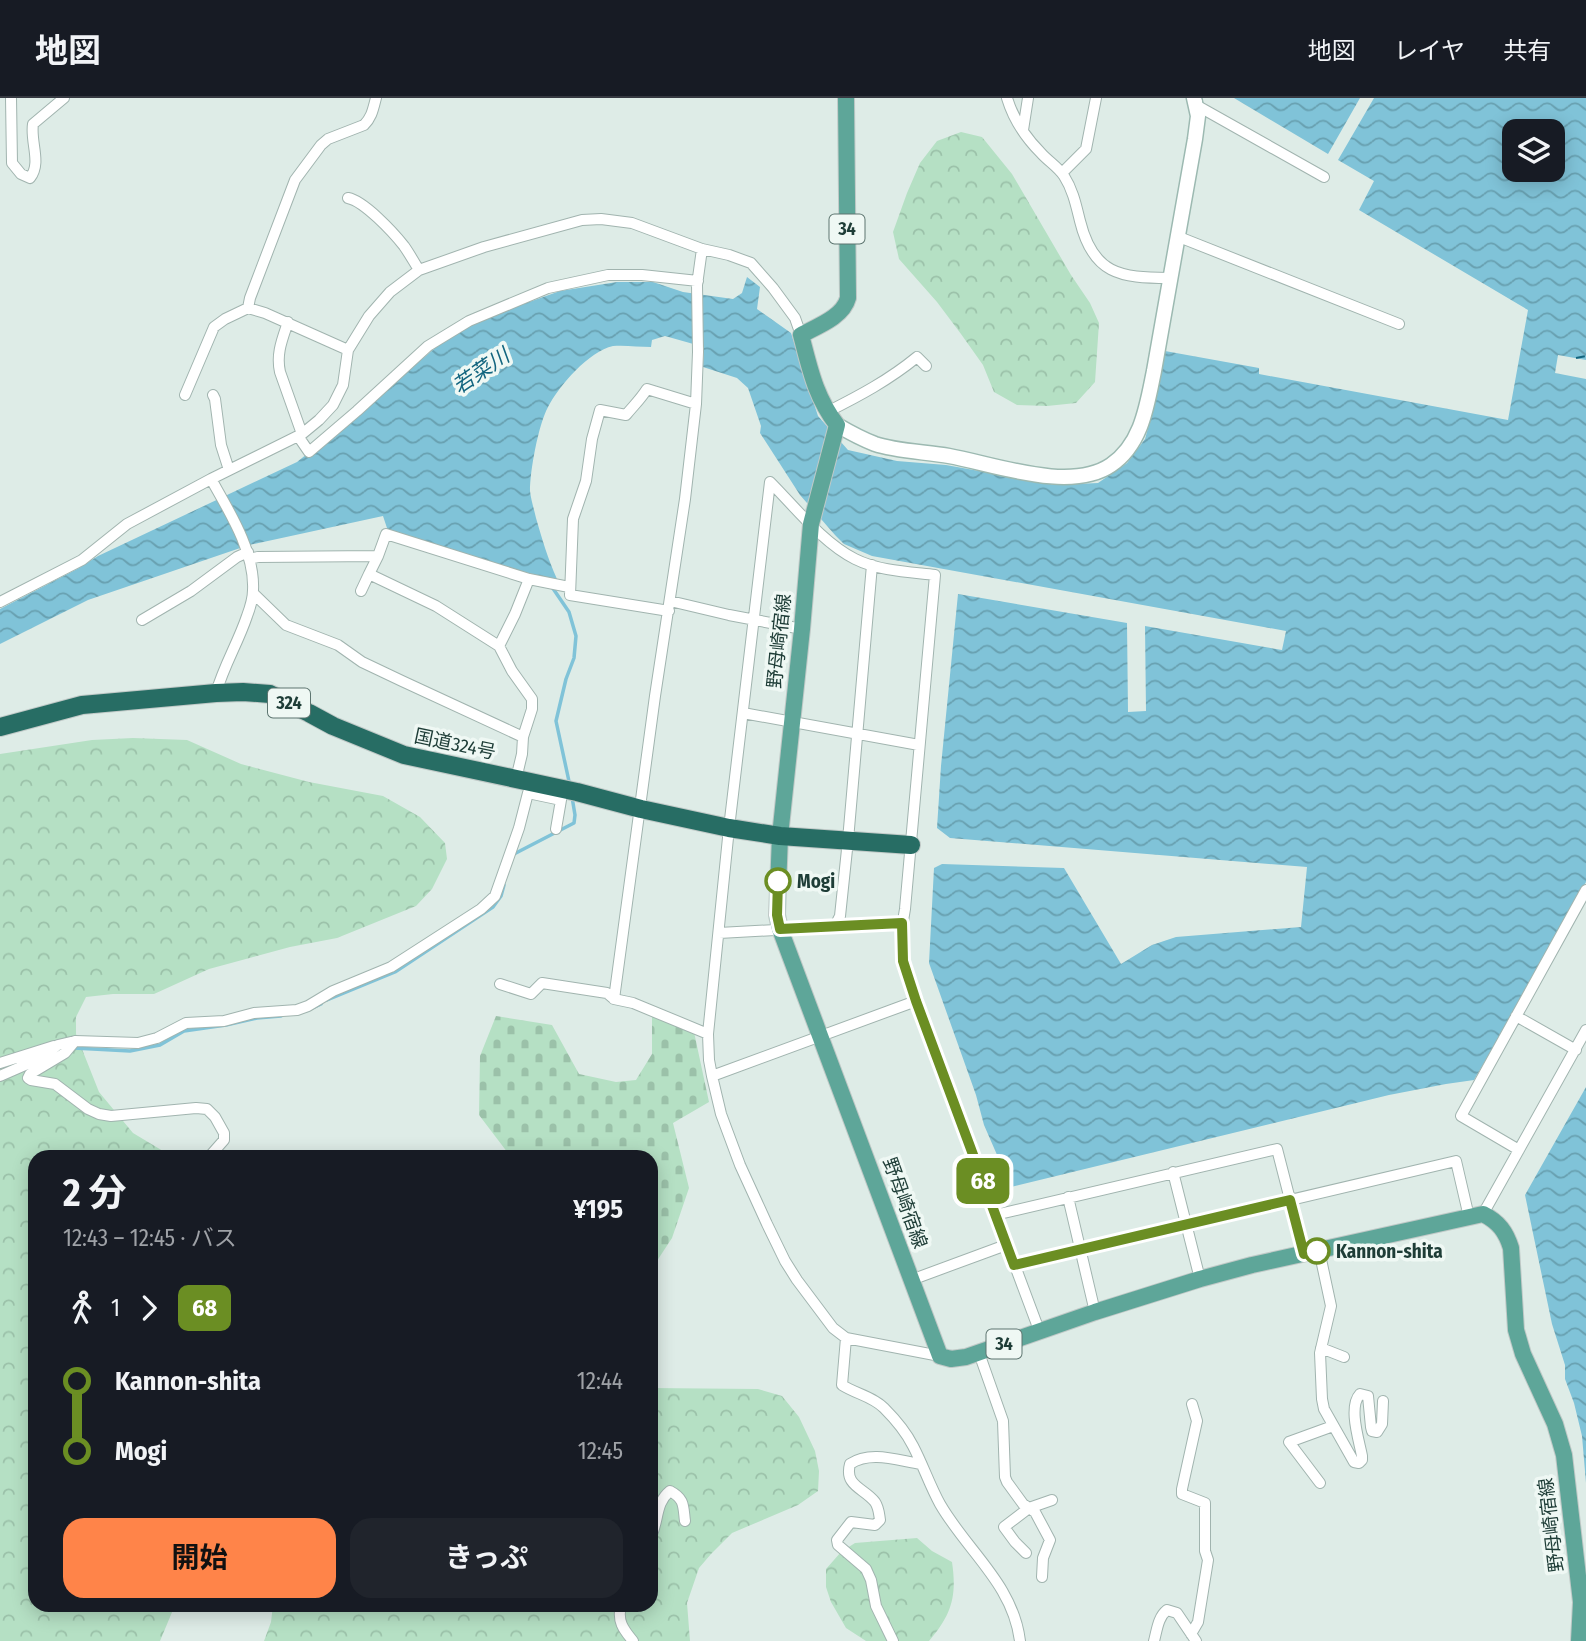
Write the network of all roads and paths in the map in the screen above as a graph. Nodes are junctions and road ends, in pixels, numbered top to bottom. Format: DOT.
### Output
graph roads {
  1 [pos="11,98"];
  2 [pos="64,98"];
  3 [pos="376,98"];
  4 [pos="846,98"];
  5 [pos="1007,98"];
  6 [pos="1028,98"];
  7 [pos="1096,98"];
  8 [pos="1197,100"];
  9 [pos="1022,130"];
  10 [pos="1062,173"];
  11 [pos="1324,177"];
  12 [pos="348,198"];
  13 [pos="1179,237"];
  14 [pos="702,249"];
  15 [pos="419,270"];
  16 [pos="1169,278"];
  17 [pos="697,283"];
  18 [pos="248,309"];
  19 [pos="288,322"];
  20 [pos="1399,324"];
  21 [pos="801,335"];
  22 [pos="348,350"];
  23 [pos="926,366"];
  24 [pos="185,395"];
  25 [pos="213,395"];
  26 [pos="696,404"];
  27 [pos="832,419"];
  28 [pos="300,435"];
  29 [pos="229,470"];
  30 [pos="211,479"];
  31 [pos="813,516"];
  32 [pos="248,553"];
  33 [pos="378,555"];
  34 [pos="872,565"];
  35 [pos="369,574"];
  36 [pos="534,580"];
  37 [pos="564,585"];
  38 [pos="361,591"];
  39 [pos="253,593"];
  40 [pos="0,602"];
  41 [pos="669,606"];
  42 [pos="142,620"];
  43 [pos="754,620"];
  44 [pos="802,629"];
  45 [pos="499,646"];
  46 [pos="216,693"];
  47 [pos="743,713"];
  48 [pos="792,722"];
  49 [pos="0,727"];
  50 [pos="857,735"];
  51 [pos="523,737"];
  52 [pos="919,745"];
  53 [pos="516,779"];
  54 [pos="567,793"];
  55 [pos="641,809"];
  56 [pos="729,828"];
  57 [pos="556,829"];
  58 [pos="780,836"];
  59 [pos="848,840"];
  60 [pos="911,845"];
  61 [pos="1586,890"];
  62 [pos="1583,904"];
  63 [pos="902,923"];
  64 [pos="835,926"];
  65 [pos="780,929"];
  66 [pos="719,933"];
  67 [pos="500,984"];
  68 [pos="614,999"];
  69 [pos="916,1001"];
  70 [pos="1516,1016"];
  71 [pos="1586,1030"];
  72 [pos="708,1034"];
  73 [pos="821,1035"];
  74 [pos="75,1041"];
  75 [pos="58,1045"];
  76 [pos="1576,1050"];
  77 [pos="0,1063"];
  78 [pos="0,1076"];
  79 [pos="712,1076"];
  80 [pos="215,1150"];
  81 [pos="1519,1150"];
  82 [pos="1173,1172"];
  83 [pos="1068,1197"];
  84 [pos="1290,1200"];
  85 [pos="995,1215"];
  86 [pos="1476,1215"];
  87 [pos="1186,1224"];
  88 [pos="1006,1245"];
  89 [pos="1081,1249"];
  90 [pos="1312,1252"];
  91 [pos="1014,1265"];
  92 [pos="1200,1279"];
  93 [pos="911,1280"];
  94 [pos="1095,1312"];
  95 [pos="1039,1331"];
  96 [pos="846,1338"];
  97 [pos="1321,1348"];
  98 [pos="979,1353"];
  99 [pos="940,1356"];
  100 [pos="1344,1357"];
  101 [pos="1383,1401"];
  102 [pos="1192,1404"];
  103 [pos="1333,1426"];
  104 [pos="921,1464"];
  105 [pos="1320,1483"];
  106 [pos="1052,1500"];
  107 [pos="1030,1508"];
  108 [pos="658,1509"];
  109 [pos="685,1521"];
  110 [pos="1027,1553"];
  111 [pos="1042,1577"];
  112 [pos="620,1612"];
  113 [pos="1193,1638"];
  114 [pos="633,1641"];
  115 [pos="893,1641"];
  116 [pos="1020,1641"];
  117 [pos="1154,1641"];
  118 [pos="1579,1641"];
  1 -- 2 [label="street"];
  3 -- 18 [label="street"];
  4 -- 21 [label="main road, 34"];
  5 -- 9 [label="street"];
  6 -- 9 [label="street"];
  7 -- 10 [label="street"];
  8 -- 11 [label="street"];
  8 -- 13 [label="street"];
  9 -- 10 [label="street"];
  10 -- 16 [label="street"];
  12 -- 15 [label="street"];
  13 -- 16 [label="street"];
  13 -- 20 [label="street"];
  14 -- 15 [label="street"];
  14 -- 17 [label="street"];
  14 -- 21 [label="street"];
  15 -- 22 [label="street"];
  16 -- 27 [label="street"];
  17 -- 26 [label="street"];
  17 -- 28 [label="street"];
  18 -- 19 [label="street"];
  18 -- 24 [label="street"];
  19 -- 22 [label="street"];
  19 -- 28 [label="street"];
  21 -- 27 [label="main road"];
  22 -- 28 [label="street"];
  23 -- 27 [label="street"];
  25 -- 29 [label="street"];
  26 -- 37 [label="street"];
  26 -- 41 [label="street"];
  27 -- 31 [label="main road, 野母崎宿線"];
  28 -- 29 [label="street"];
  29 -- 30 [label="street"];
  30 -- 32 [label="street"];
  30 -- 40 [label="street"];
  31 -- 34 [label="street"];
  31 -- 43 [label="street"];
  31 -- 44 [label="main road, 野母崎宿線"];
  32 -- 33 [label="street"];
  32 -- 39 [label="street"];
  32 -- 42 [label="street"];
  33 -- 35 [label="street"];
  33 -- 36 [label="street"];
  34 -- 50 [label="street"];
  34 -- 52 [label="street"];
  35 -- 38 [label="street"];
  35 -- 45 [label="street"];
  36 -- 37 [label="street"];
  36 -- 45 [label="street"];
  37 -- 41 [label="street"];
  39 -- 46 [label="street"];
  39 -- 51 [label="street"];
  41 -- 43 [label="street"];
  41 -- 55 [label="street"];
  43 -- 44 [label="street"];
  43 -- 47 [label="street"];
  44 -- 48 [label="main road, 野母崎宿線"];
  45 -- 51 [label="street"];
  46 -- 49 [label="highway, 国道324号 / 324"];
  46 -- 53 [label="highway, 国道324号 / 324"];
  47 -- 48 [label="street"];
  47 -- 56 [label="street"];
  48 -- 50 [label="street"];
  48 -- 58 [label="main road, 野母崎宿線"];
  50 -- 52 [label="street"];
  50 -- 59 [label="street"];
  51 -- 53 [label="street"];
  52 -- 60 [label="street"];
  53 -- 54 [label="highway, 国道324号 / 324"];
  54 -- 55 [label="highway, 国道324号 / 324"];
  54 -- 57 [label="street"];
  54 -- 74 [label="street"];
  55 -- 56 [label="highway, 国道324号 / 324"];
  55 -- 68 [label="street"];
  56 -- 58 [label="highway, 国道324号 / 324"];
  56 -- 66 [label="street"];
  58 -- 59 [label="highway, 国道324号 / 324"];
  58 -- 65 [label="main road, 野母崎宿線"];
  59 -- 60 [label="highway, 国道324号 / 324"];
  59 -- 64 [label="street"];
  60 -- 63 [label="street"];
  61 -- 62 [label="street"];
  62 -- 70 [label="street"];
  63 -- 64 [label="street"];
  63 -- 69 [label="street"];
  64 -- 65 [label="street"];
  65 -- 66 [label="street"];
  65 -- 73 [label="main road, 野母崎宿線"];
  66 -- 72 [label="street"];
  67 -- 68 [label="street"];
  68 -- 72 [label="street"];
  69 -- 73 [label="street"];
  69 -- 85 [label="street"];
  70 -- 76 [label="street"];
  70 -- 81 [label="street"];
  71 -- 76 [label="street"];
  72 -- 79 [label="street"];
  73 -- 79 [label="street"];
  73 -- 93 [label="main road, 野母崎宿線"];
  74 -- 75 [label="street"];
  74 -- 80 [label="street"];
  75 -- 77 [label="street"];
  75 -- 78 [label="street"];
  76 -- 81 [label="street"];
  79 -- 96 [label="street"];
  81 -- 86 [label="street"];
  82 -- 83 [label="street"];
  82 -- 84 [label="street"];
  82 -- 87 [label="street"];
  83 -- 85 [label="street"];
  83 -- 89 [label="street"];
  84 -- 86 [label="street"];
  84 -- 87 [label="street"];
  84 -- 90 [label="street"];
  85 -- 88 [label="street"];
  86 -- 90 [label="main road, 34"];
  86 -- 118 [label="main road, 野母崎宿線"];
  87 -- 89 [label="street"];
  87 -- 92 [label="street"];
  88 -- 91 [label="street"];
  88 -- 93 [label="street"];
  89 -- 91 [label="street"];
  89 -- 94 [label="street"];
  90 -- 92 [label="main road, 34"];
  90 -- 97 [label="street"];
  91 -- 95 [label="street"];
  92 -- 94 [label="main road, 34"];
  93 -- 99 [label="main road, 野母崎宿線"];
  94 -- 95 [label="main road, 34"];
  95 -- 98 [label="main road, 34"];
  96 -- 99 [label="street"];
  96 -- 104 [label="street"];
  97 -- 100 [label="street"];
  97 -- 103 [label="street"];
  98 -- 99 [label="main road, 34"];
  98 -- 107 [label="street"];
  101 -- 103 [label="street"];
  102 -- 113 [label="street"];
  103 -- 105 [label="street"];
  104 -- 115 [label="street"];
  104 -- 116 [label="street"];
  106 -- 107 [label="street"];
  107 -- 110 [label="street"];
  107 -- 111 [label="street"];
  108 -- 109 [label="street"];
  112 -- 114 [label="street"];
  113 -- 117 [label="street"];
}
